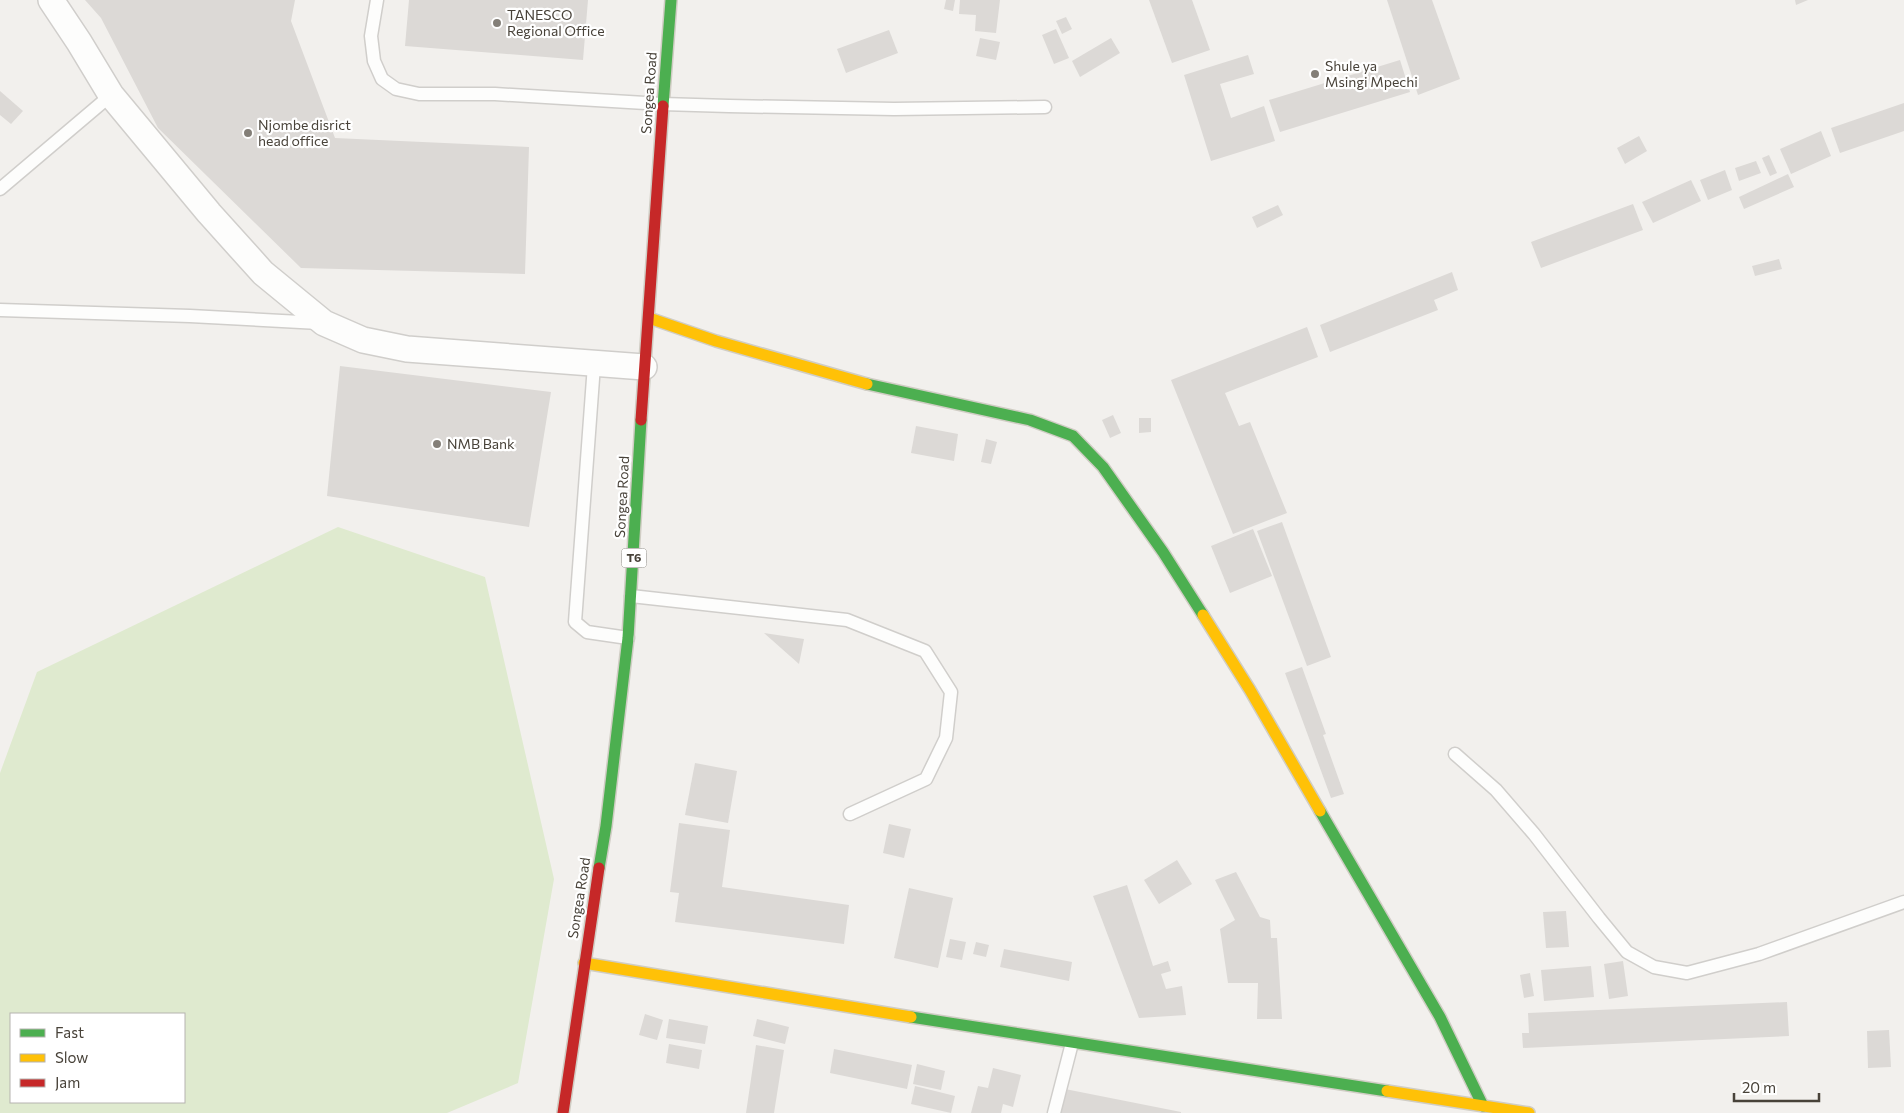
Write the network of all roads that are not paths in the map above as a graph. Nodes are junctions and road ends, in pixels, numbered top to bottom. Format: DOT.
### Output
graph roads {
  1 [pos="51,0"];
  2 [pos="377,0"];
  3 [pos="671,0"];
  4 [pos="111,95"];
  5 [pos="662,104"];
  6 [pos="1045,107"];
  7 [pos="0,188"];
  8 [pos="0,310"];
  9 [pos="649,318"];
  10 [pos="324,323"];
  11 [pos="594,365"];
  12 [pos="644,367"];
  13 [pos="631,596"];
  14 [pos="628,638"];
  15 [pos="1455,754"];
  16 [pos="850,814"];
  17 [pos="1904,902"];
  18 [pos="584,963"];
  19 [pos="1072,1043"];
  20 [pos="1483,1106"];
  21 [pos="563,1113"];
  22 [pos="1054,1113"];
  23 [pos="1529,1113"];
  1 -- 4 [label="street"];
  2 -- 5 [label="lane"];
  3 -- 5 [label="main road, Songea Road / T6"];
  4 -- 7 [label="lane"];
  4 -- 10 [label="street"];
  5 -- 6 [label="lane"];
  5 -- 9 [label="main road, Songea Road / T6"];
  8 -- 10 [label="lane"];
  9 -- 12 [label="main road, Songea Road / T6"];
  9 -- 20 [label="main road"];
  10 -- 11 [label="street"];
  11 -- 12 [label="street"];
  11 -- 14 [label="lane"];
  12 -- 13 [label="main road, Songea Road / T6"];
  13 -- 14 [label="main road, Songea Road / T6"];
  13 -- 16 [label="lane"];
  14 -- 18 [label="main road, Songea Road / T6"];
  15 -- 17 [label="lane"];
  18 -- 19 [label="main road"];
  18 -- 21 [label="main road, Songea Road / T6"];
  19 -- 20 [label="main road"];
  19 -- 22 [label="lane"];
  20 -- 23 [label="main road"];
}
